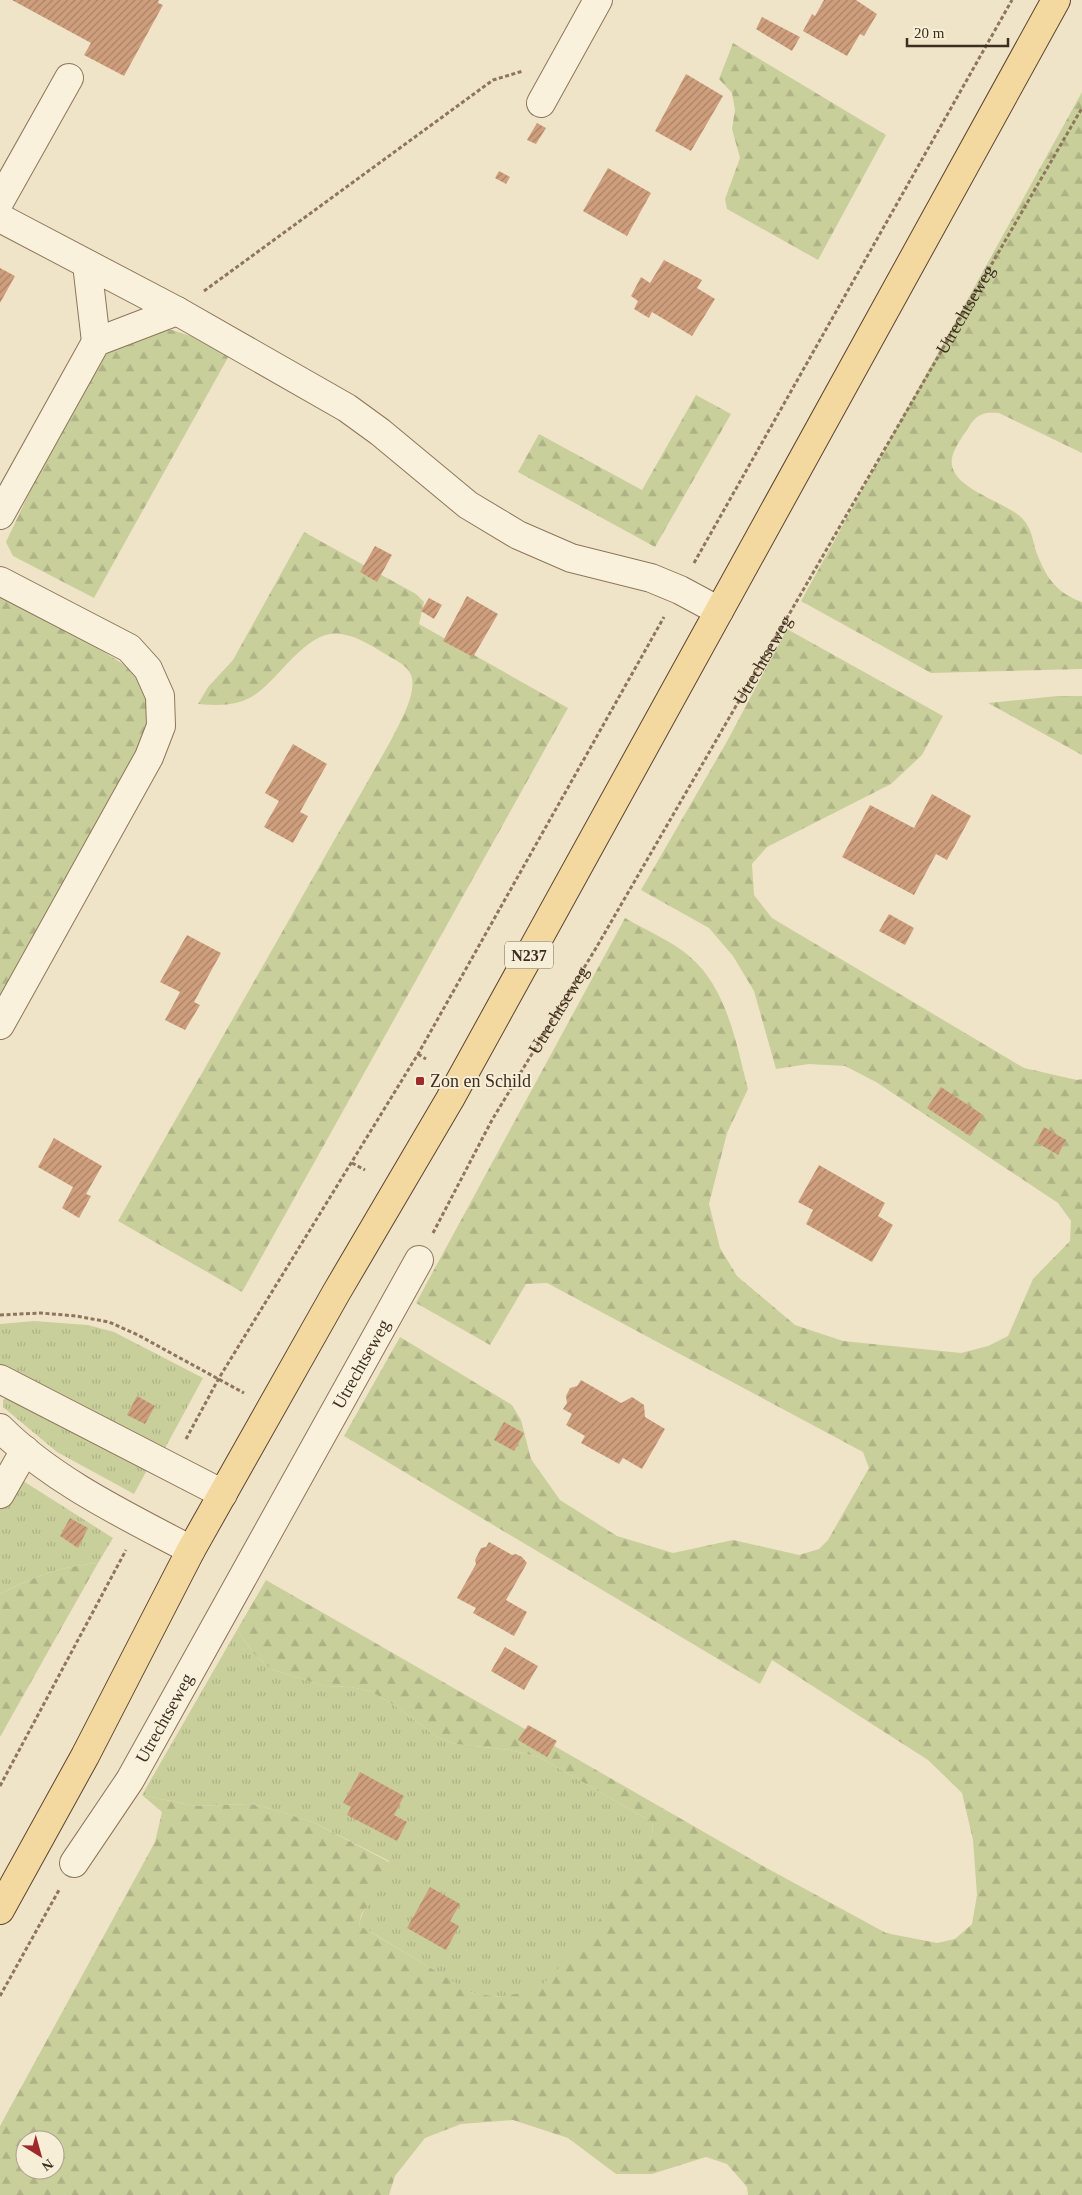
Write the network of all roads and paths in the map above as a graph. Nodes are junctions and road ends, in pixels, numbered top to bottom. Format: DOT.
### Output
graph roads {
  1 [pos="598,0"];
  2 [pos="1012,0"];
  3 [pos="1056,0"];
  4 [pos="564,59"];
  5 [pos="69,78"];
  6 [pos="541,103"];
  7 [pos="1082,108"];
  8 [pos="0,201"];
  9 [pos="0,218"];
  10 [pos="87,264"];
  11 [pos="177,311"];
  12 [pos="96,342"];
  13 [pos="0,516"];
  14 [pos="0,581"];
  15 [pos="680,590"];
  16 [pos="719,611"];
  17 [pos="0,1024"];
  18 [pos="418,1054"];
  19 [pos="426,1059"];
  20 [pos="352,1163"];
  21 [pos="364,1170"];
  22 [pos="420,1260"];
  23 [pos="0,1314"];
  24 [pos="219,1378"];
  25 [pos="0,1379"];
  26 [pos="0,1428"];
  27 [pos="25,1450"];
  28 [pos="171,1466"];
  29 [pos="0,1494"];
  30 [pos="223,1494"];
  31 [pos="140,1523"];
  32 [pos="191,1550"];
  33 [pos="0,1786"];
  34 [pos="74,1863"];
  35 [pos="0,1910"];
  36 [pos="0,1996"];
  1 -- 4 [label="street"];
  2 -- 15 [label="path"];
  3 -- 16 [label="main road, N237"];
  4 -- 6 [label="street"];
  4 -- 11 [label="path"];
  5 -- 8 [label="street"];
  7 -- 22 [label="path, Utrechtseweg"];
  9 -- 10 [label="street"];
  10 -- 11 [label="street"];
  10 -- 12 [label="street"];
  11 -- 12 [label="street"];
  11 -- 15 [label="street"];
  12 -- 13 [label="street"];
  14 -- 17 [label="street"];
  15 -- 16 [label="street"];
  15 -- 18 [label="path"];
  16 -- 30 [label="main road, N237"];
  18 -- 19 [label="path"];
  18 -- 20 [label="path"];
  20 -- 21 [label="path"];
  20 -- 24 [label="path"];
  22 -- 34 [label="street, Utrechtseweg"];
  23 -- 24 [label="path"];
  24 -- 28 [label="path"];
  25 -- 28 [label="street"];
  26 -- 27 [label="street"];
  27 -- 29 [label="street"];
  27 -- 31 [label="street"];
  28 -- 30 [label="street"];
  30 -- 32 [label="main road, N237"];
  31 -- 32 [label="street"];
  31 -- 33 [label="path"];
  32 -- 35 [label="main road, N237"];
  34 -- 36 [label="path"];
}
